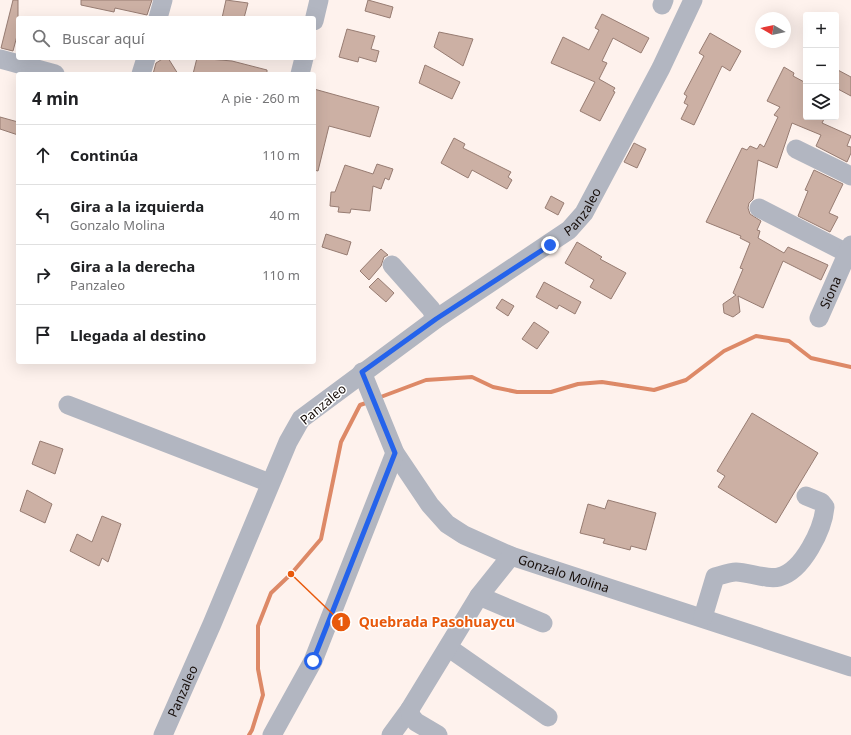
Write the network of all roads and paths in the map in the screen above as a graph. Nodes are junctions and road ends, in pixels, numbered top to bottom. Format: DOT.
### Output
graph roads {
  1 [pos="163,0"];
  2 [pos="319,0"];
  3 [pos="693,0"];
  4 [pos="159,16"];
  5 [pos="315,16"];
  6 [pos="0,59"];
  7 [pos="146,60"];
  8 [pos="304,60"];
  9 [pos="48,72"];
  10 [pos="142,72"];
  11 [pos="300,72"];
  12 [pos="796,149"];
  13 [pos="851,176"];
  14 [pos="759,208"];
  15 [pos="849,249"];
  16 [pos="392,265"];
  17 [pos="820,318"];
  18 [pos="436,319"];
  19 [pos="362,372"];
  20 [pos="68,405"];
  21 [pos="395,453"];
  22 [pos="270,483"];
  23 [pos="806,496"];
  24 [pos="511,556"];
  25 [pos="479,596"];
  26 [pos="703,617"];
  27 [pos="543,623"];
  28 [pos="449,648"];
  29 [pos="851,667"];
  30 [pos="410,709"];
  31 [pos="548,716"];
  32 [pos="163,735"];
  33 [pos="272,735"];
  34 [pos="391,735"];
  35 [pos="438,735"];
  1 -- 4 [label="street"];
  2 -- 5 [label="street"];
  3 -- 18 [label="street, Panzaleo"];
  6 -- 9 [label="street"];
  7 -- 10 [label="street"];
  8 -- 11 [label="street"];
  12 -- 13 [label="street"];
  14 -- 15 [label="street"];
  15 -- 17 [label="street, Siona"];
  16 -- 18 [label="street"];
  18 -- 19 [label="street, Panzaleo"];
  19 -- 21 [label="street, Gonzalo Molina"];
  19 -- 22 [label="street, Panzaleo"];
  20 -- 22 [label="street"];
  21 -- 24 [label="street, Gonzalo Molina"];
  21 -- 33 [label="street"];
  22 -- 32 [label="street, Panzaleo"];
  23 -- 26 [label="street"];
  24 -- 25 [label="street"];
  24 -- 26 [label="street, Gonzalo Molina"];
  25 -- 27 [label="street"];
  25 -- 28 [label="street"];
  26 -- 29 [label="street, Gonzalo Molina"];
  28 -- 30 [label="street"];
  28 -- 31 [label="street"];
  30 -- 34 [label="street"];
  30 -- 35 [label="street"];
}
